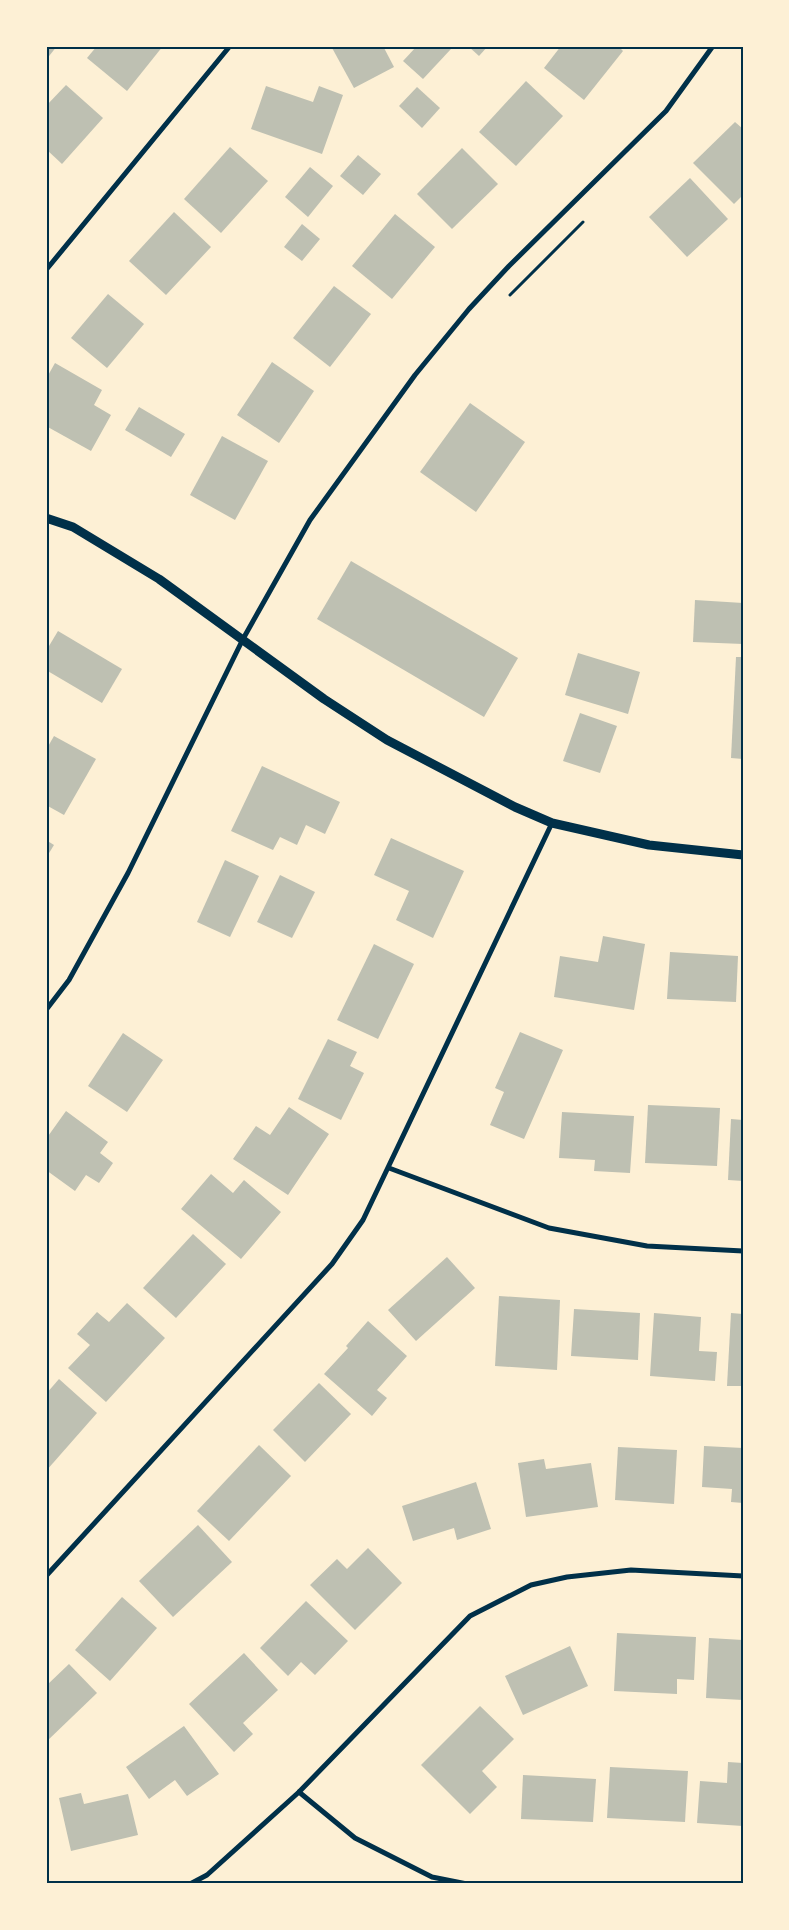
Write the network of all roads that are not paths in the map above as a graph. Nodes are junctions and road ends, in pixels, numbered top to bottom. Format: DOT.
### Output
graph roads {
  1 [pos="230,46"];
  2 [pos="713,46"];
  3 [pos="46,270"];
  4 [pos="46,518"];
  5 [pos="243,639"];
  6 [pos="552,823"];
  7 [pos="743,855"];
  8 [pos="46,1010"];
  9 [pos="390,1168"];
  10 [pos="743,1251"];
  11 [pos="46,1576"];
  12 [pos="743,1576"];
  13 [pos="299,1792"];
  14 [pos="190,1884"];
  15 [pos="467,1884"];
  1 -- 3 [label="street"];
  2 -- 5 [label="street"];
  4 -- 5 [label="street"];
  5 -- 6 [label="street"];
  5 -- 8 [label="street"];
  6 -- 7 [label="street"];
  6 -- 9 [label="street"];
  9 -- 10 [label="street"];
  9 -- 11 [label="street"];
  12 -- 13 [label="street"];
  13 -- 14 [label="street"];
  13 -- 15 [label="street"];
}
